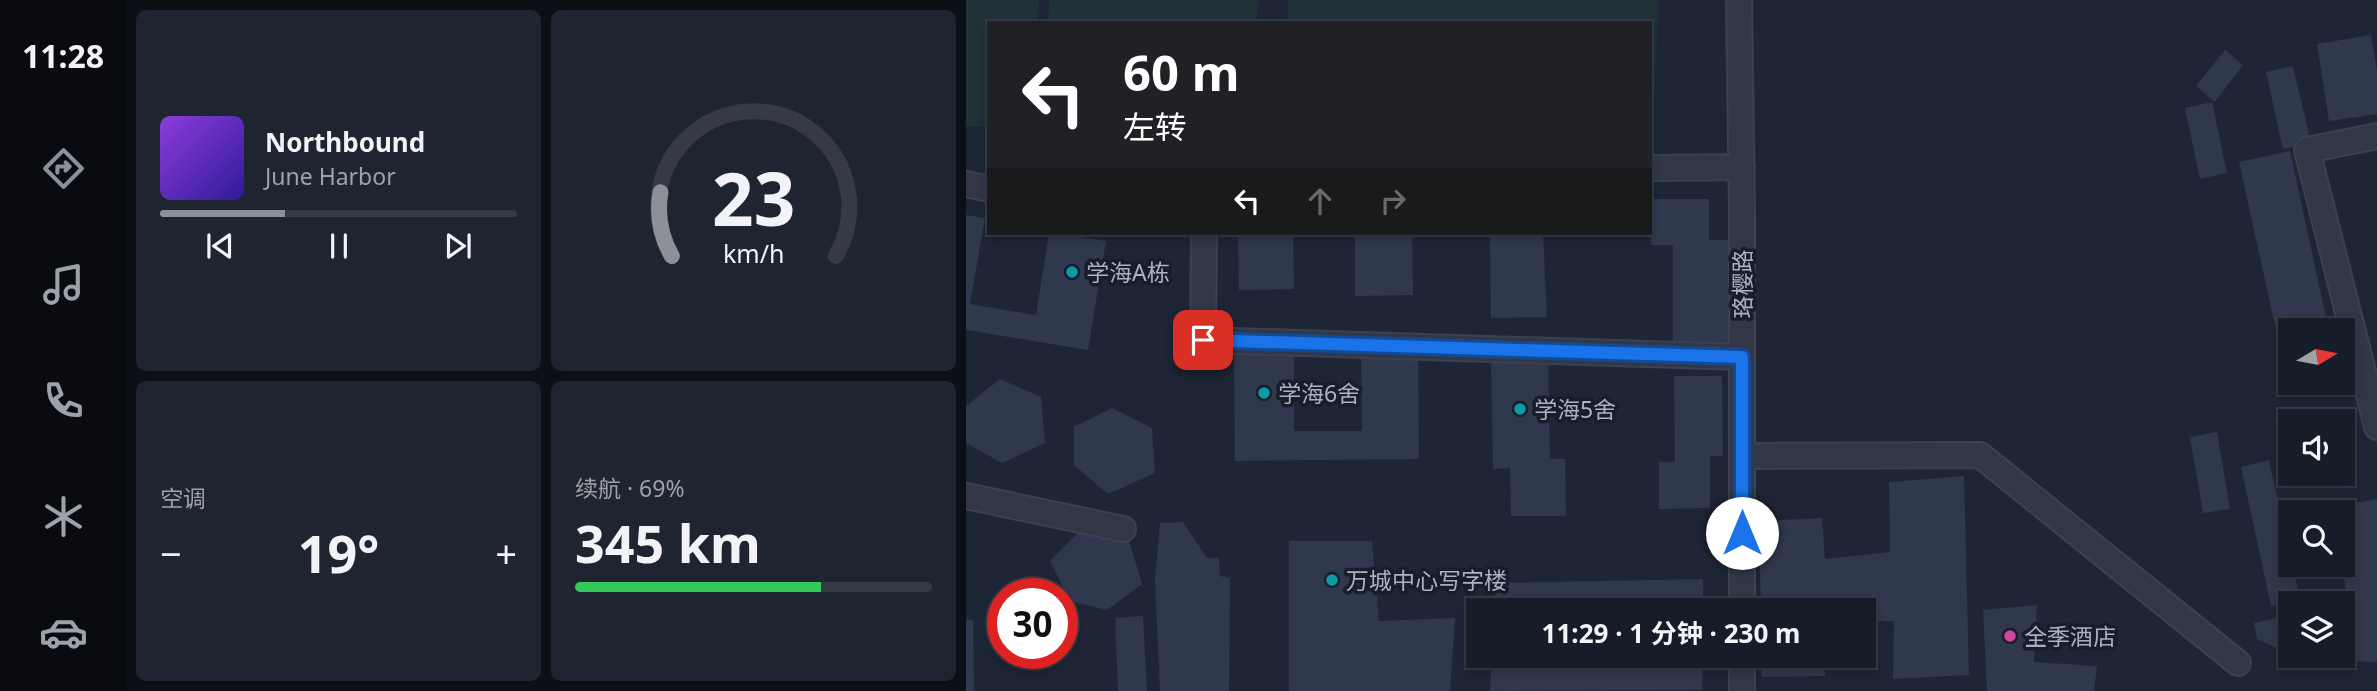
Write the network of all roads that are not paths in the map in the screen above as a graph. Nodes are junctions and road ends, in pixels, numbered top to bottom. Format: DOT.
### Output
graph roads {
  1 [pos="1739,0"];
  2 [pos="2377,136"];
  3 [pos="1742,167"];
  4 [pos="1652,168"];
  5 [pos="966,184"];
  6 [pos="987,189"];
  7 [pos="1196,235"];
  8 [pos="1742,357"];
  9 [pos="2369,363"];
  10 [pos="2377,427"];
  11 [pos="1742,456"];
  12 [pos="966,496"];
  13 [pos="1123,529"];
  14 [pos="1742,598"];
  15 [pos="2238,663"];
  16 [pos="1742,668"];
  17 [pos="1742,691"];
  1 -- 3 [label="street, 珞樱路"];
  2 -- 9 [label="street"];
  3 -- 4 [label="street"];
  3 -- 8 [label="street, 珞樱路"];
  5 -- 6 [label="street"];
  7 -- 8 [label="street"];
  8 -- 11 [label="street, 珞樱路"];
  9 -- 10 [label="street"];
  11 -- 14 [label="street, 珞樱路"];
  11 -- 15 [label="street"];
  12 -- 13 [label="street"];
  16 -- 17 [label="street"];
}
